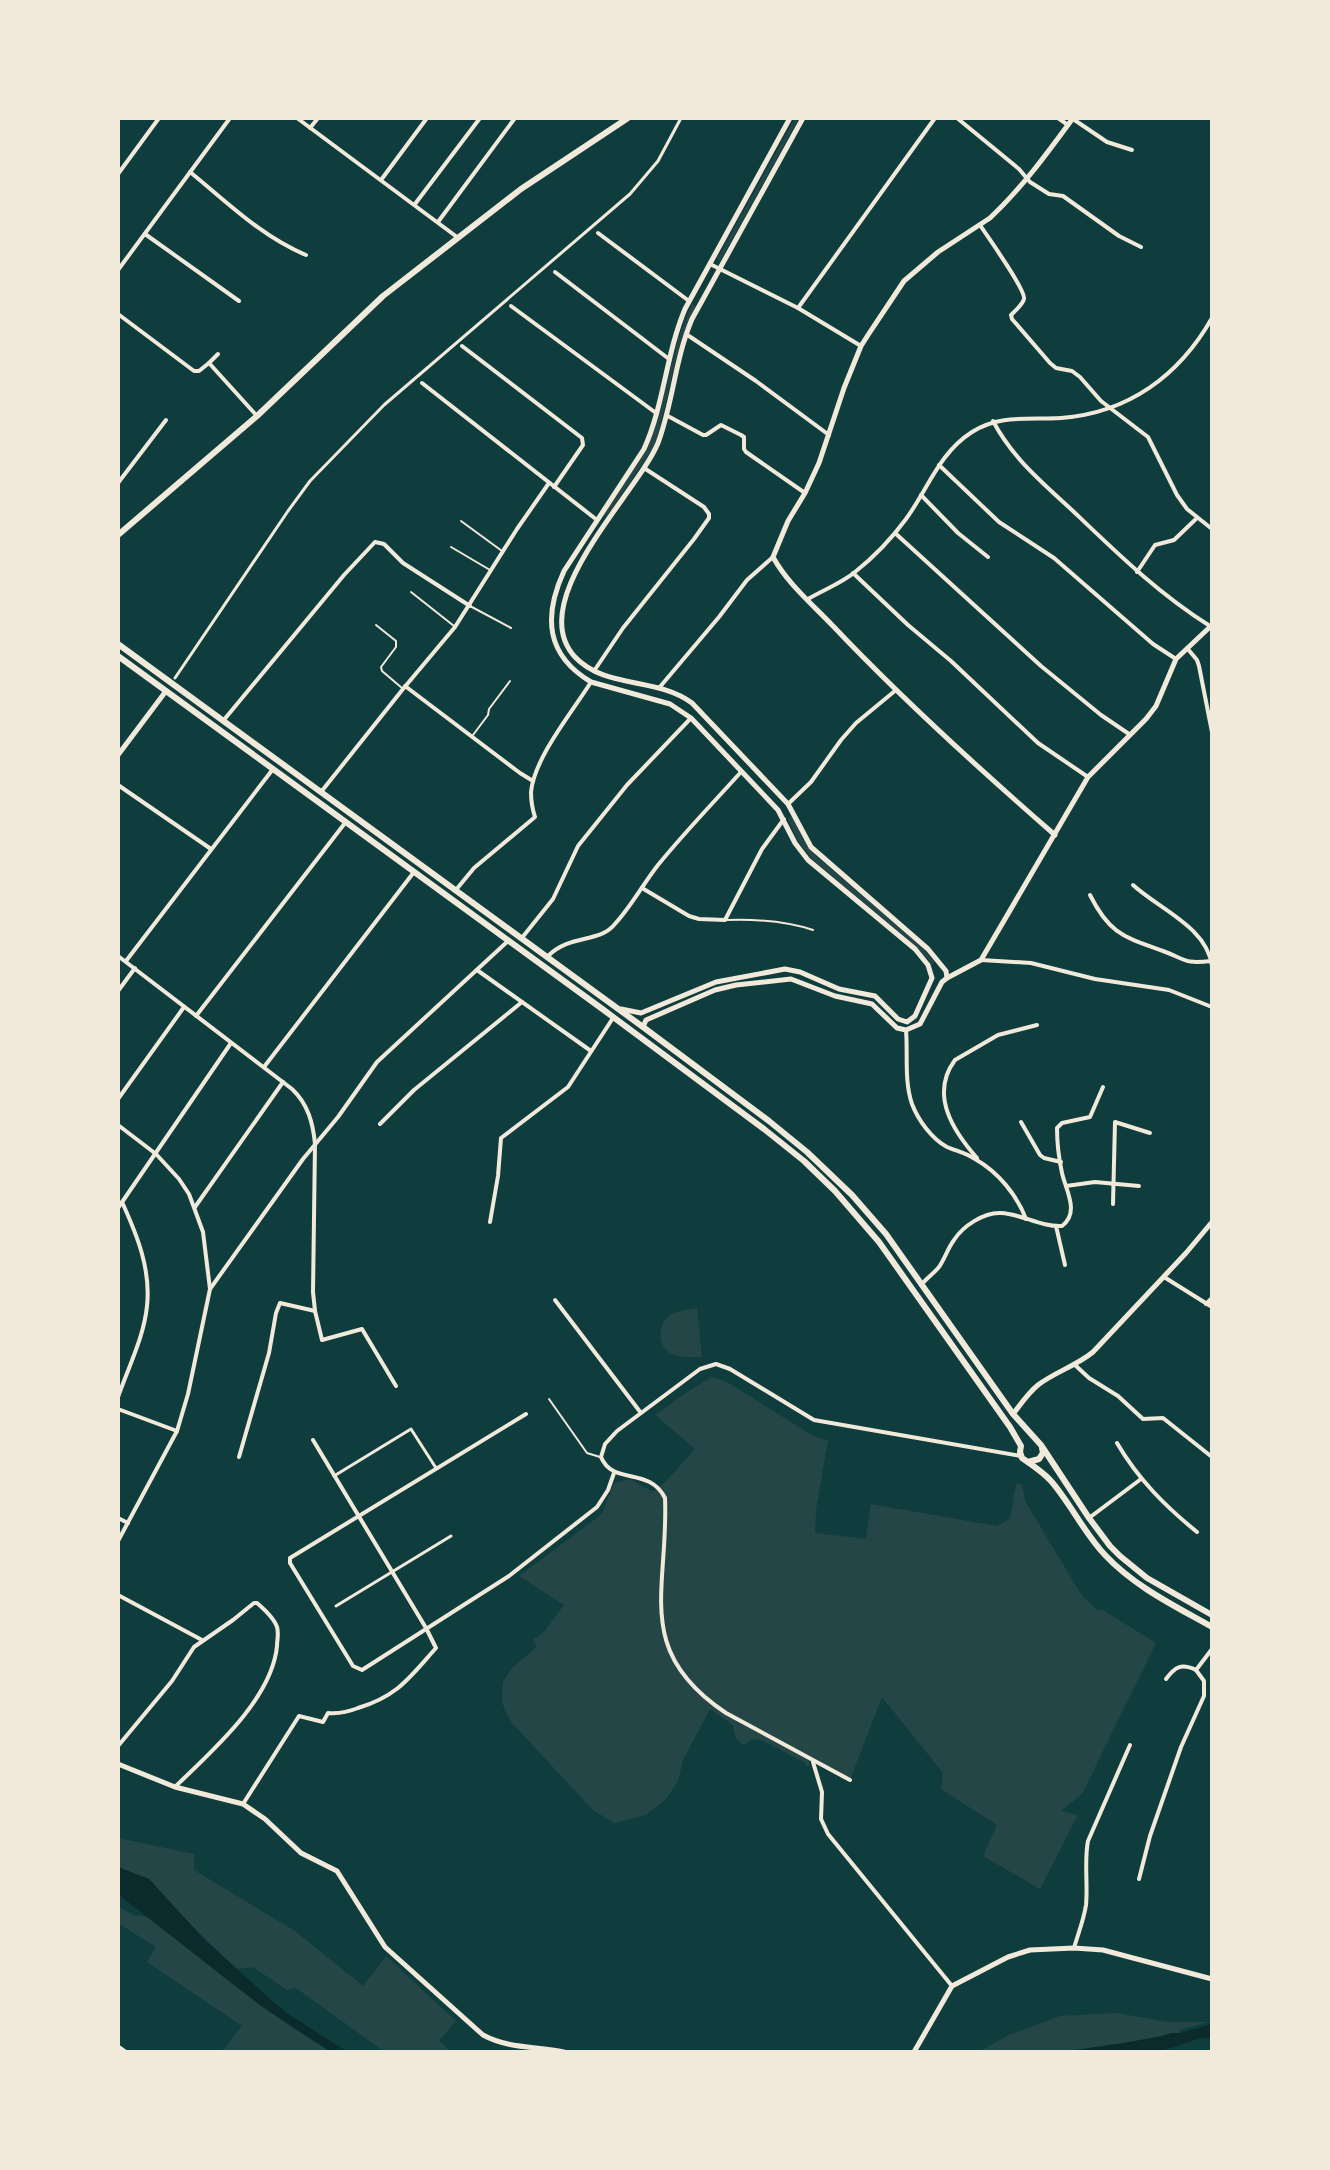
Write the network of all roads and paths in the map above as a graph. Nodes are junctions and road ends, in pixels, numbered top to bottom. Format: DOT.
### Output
graph roads {
  1 [pos="159,118"];
  2 [pos="230,118"];
  3 [pos="297,118"];
  4 [pos="318,118"];
  5 [pos="427,118"];
  6 [pos="480,118"];
  7 [pos="515,118"];
  8 [pos="628,118"];
  9 [pos="681,118"];
  10 [pos="790,118"];
  11 [pos="803,118"];
  12 [pos="935,118"];
  13 [pos="957,118"];
  14 [pos="1058,118"];
  15 [pos="1073,118"];
  16 [pos="1068,125"];
  17 [pos="310,128"];
  18 [pos="1132,150"];
  19 [pos="190,172"];
  20 [pos="118,174"];
  21 [pos="1027,178"];
  22 [pos="381,180"];
  23 [pos="415,204"];
  24 [pos="438,222"];
  25 [pos="980,225"];
  26 [pos="598,233"];
  27 [pos="145,234"];
  28 [pos="457,237"];
  29 [pos="1141,247"];
  30 [pos="306,255"];
  31 [pos="710,264"];
  32 [pos="719,269"];
  33 [pos="118,270"];
  34 [pos="555,272"];
  35 [pos="239,301"];
  36 [pos="689,302"];
  37 [pos="511,306"];
  38 [pos="798,308"];
  39 [pos="118,314"];
  40 [pos="1212,318"];
  41 [pos="686,334"];
  42 [pos="462,346"];
  43 [pos="861,346"];
  44 [pos="218,354"];
  45 [pos="669,359"];
  46 [pos="209,363"];
  47 [pos="422,383"];
  48 [pos="1109,408"];
  49 [pos="656,413"];
  50 [pos="666,415"];
  51 [pos="257,416"];
  52 [pos="166,420"];
  53 [pos="993,421"];
  54 [pos="829,435"];
  55 [pos="939,465"];
  56 [pos="644,468"];
  57 [pos="118,483"];
  58 [pos="552,485"];
  59 [pos="805,493"];
  60 [pos="921,495"];
  61 [pos="1197,518"];
  62 [pos="597,520"];
  63 [pos="461,521"];
  64 [pos="605,525"];
  65 [pos="1212,529"];
  66 [pos="895,533"];
  67 [pos="118,535"];
  68 [pos="451,547"];
  69 [pos="503,551"];
  70 [pos="773,557"];
  71 [pos="988,557"];
  72 [pos="491,571"];
  73 [pos="1137,572"];
  74 [pos="853,573"];
  75 [pos="411,592"];
  76 [pos="808,599"];
  77 [pos="470,606"];
  78 [pos="376,625"];
  79 [pos="1211,626"];
  80 [pos="455,627"];
  81 [pos="511,628"];
  82 [pos="118,644"];
  83 [pos="1187,648"];
  84 [pos="118,656"];
  85 [pos="1176,659"];
  86 [pos="594,671"];
  87 [pos="175,678"];
  88 [pos="510,681"];
  89 [pos="591,682"];
  90 [pos="404,687"];
  91 [pos="659,688"];
  92 [pos="897,689"];
  93 [pos="166,691"];
  94 [pos="699,710"];
  95 [pos="691,718"];
  96 [pos="223,721"];
  97 [pos="1212,732"];
  98 [pos="1131,735"];
  99 [pos="472,736"];
  100 [pos="118,755"];
  101 [pos="273,769"];
  102 [pos="741,772"];
  103 [pos="1088,777"];
  104 [pos="533,781"];
  105 [pos="118,785"];
  106 [pos="321,792"];
  107 [pos="788,804"];
  108 [pos="793,810"];
  109 [pos="784,819"];
  110 [pos="345,823"];
  111 [pos="1055,835"];
  112 [pos="211,849"];
  113 [pos="414,872"];
  114 [pos="1133,885"];
  115 [pos="642,888"];
  116 [pos="455,891"];
  117 [pos="1090,895"];
  118 [pos="725,920"];
  119 [pos="813,930"];
  120 [pos="521,939"];
  121 [pos="508,941"];
  122 [pos="118,956"];
  123 [pos="547,958"];
  124 [pos="981,960"];
  125 [pos="126,962"];
  126 [pos="1212,963"];
  127 [pos="942,967"];
  128 [pos="135,968"];
  129 [pos="477,970"];
  130 [pos="932,976"];
  131 [pos="944,980"];
  132 [pos="118,991"];
  133 [pos="522,1002"];
  134 [pos="184,1007"];
  135 [pos="615,1007"];
  136 [pos="1212,1007"];
  137 [pos="653,1012"];
  138 [pos="196,1016"];
  139 [pos="613,1018"];
  140 [pos="644,1023"];
  141 [pos="1037,1025"];
  142 [pos="906,1030"];
  143 [pos="231,1043"];
  144 [pos="591,1051"];
  145 [pos="264,1067"];
  146 [pos="283,1082"];
  147 [pos="1103,1087"];
  148 [pos="118,1099"];
  149 [pos="1021,1122"];
  150 [pos="380,1124"];
  151 [pos="118,1125"];
  152 [pos="1150,1133"];
  153 [pos="315,1144"];
  154 [pos="156,1154"];
  155 [pos="980,1161"];
  156 [pos="1061,1162"];
  157 [pos="1112,1182"];
  158 [pos="1066,1186"];
  159 [pos="1139,1186"];
  160 [pos="122,1202"];
  161 [pos="1113,1204"];
  162 [pos="195,1207"];
  163 [pos="118,1208"];
  164 [pos="1026,1219"];
  165 [pos="490,1222"];
  166 [pos="1212,1222"];
  167 [pos="1056,1226"];
  168 [pos="1065,1265"];
  169 [pos="1164,1277"];
  170 [pos="921,1285"];
  171 [pos="210,1289"];
  172 [pos="1212,1298"];
  173 [pos="555,1300"];
  174 [pos="1206,1304"];
  175 [pos="1212,1307"];
  176 [pos="315,1311"];
  177 [pos="1075,1365"];
  178 [pos="396,1386"];
  179 [pos="118,1397"];
  180 [pos="549,1399"];
  181 [pos="118,1409"];
  182 [pos="641,1413"];
  183 [pos="526,1414"];
  184 [pos="1013,1414"];
  185 [pos="1010,1427"];
  186 [pos="177,1431"];
  187 [pos="313,1440"];
  188 [pos="1035,1440"];
  189 [pos="1117,1443"];
  190 [pos="1021,1446"];
  191 [pos="1042,1446"];
  192 [pos="1021,1456"];
  193 [pos="239,1457"];
  194 [pos="601,1457"];
  195 [pos="1212,1457"];
  196 [pos="1028,1462"];
  197 [pos="437,1470"];
  198 [pos="614,1473"];
  199 [pos="334,1476"];
  200 [pos="1141,1479"];
  201 [pos="358,1517"];
  202 [pos="118,1518"];
  203 [pos="1089,1518"];
  204 [pos="128,1523"];
  205 [pos="1197,1532"];
  206 [pos="451,1536"];
  207 [pos="118,1541"];
  208 [pos="392,1572"];
  209 [pos="118,1595"];
  210 [pos="336,1606"];
  211 [pos="1212,1615"];
  212 [pos="1212,1627"];
  213 [pos="426,1628"];
  214 [pos="202,1640"];
  215 [pos="1212,1649"];
  216 [pos="1196,1670"];
  217 [pos="1166,1679"];
  218 [pos="1130,1745"];
  219 [pos="118,1746"];
  220 [pos="812,1759"];
  221 [pos="118,1764"];
  222 [pos="850,1780"];
  223 [pos="175,1787"];
  224 [pos="243,1804"];
  225 [pos="1139,1879"];
  226 [pos="1074,1948"];
  227 [pos="1212,1979"];
  228 [pos="952,1986"];
  229 [pos="118,2047"];
  230 [pos="125,2052"];
  231 [pos="564,2052"];
  232 [pos="914,2052"];
  1 -- 20 [label="street"];
  2 -- 19 [label="street"];
  3 -- 17 [label="street"];
  4 -- 17 [label="street"];
  5 -- 22 [label="street"];
  6 -- 23 [label="street"];
  7 -- 24 [label="street"];
  8 -- 28 [label="main road"];
  9 -- 87 [label="street"];
  10 -- 31 [label="street"];
  11 -- 32 [label="street"];
  12 -- 38 [label="street"];
  13 -- 21 [label="street"];
  14 -- 16 [label="street"];
  15 -- 16 [label="street"];
  15 -- 18 [label="street"];
  16 -- 21 [label="street"];
  17 -- 22 [label="street"];
  19 -- 27 [label="street"];
  19 -- 30 [label="street"];
  21 -- 25 [label="street"];
  21 -- 29 [label="street"];
  22 -- 23 [label="street"];
  23 -- 24 [label="street"];
  24 -- 28 [label="street"];
  25 -- 43 [label="street"];
  25 -- 48 [label="street"];
  26 -- 36 [label="street"];
  27 -- 33 [label="street"];
  27 -- 35 [label="street"];
  28 -- 51 [label="main road"];
  31 -- 32 [label="street"];
  31 -- 36 [label="street"];
  32 -- 38 [label="street"];
  32 -- 41 [label="street"];
  34 -- 45 [label="street"];
  36 -- 45 [label="street"];
  37 -- 49 [label="street"];
  38 -- 43 [label="street"];
  39 -- 46 [label="street"];
  40 -- 48 [label="street"];
  41 -- 50 [label="street"];
  41 -- 54 [label="street"];
  42 -- 58 [label="street"];
  43 -- 54 [label="street"];
  44 -- 46 [label="street"];
  45 -- 49 [label="street"];
  46 -- 51 [label="street"];
  47 -- 58 [label="street"];
  48 -- 53 [label="street"];
  48 -- 61 [label="street"];
  49 -- 62 [label="street"];
  50 -- 56 [label="street"];
  50 -- 59 [label="street"];
  51 -- 67 [label="main road"];
  52 -- 57 [label="street"];
  53 -- 55 [label="street"];
  53 -- 73 [label="street"];
  54 -- 59 [label="street"];
  55 -- 60 [label="street"];
  55 -- 85 [label="street"];
  56 -- 64 [label="street"];
  56 -- 86 [label="street"];
  58 -- 62 [label="street"];
  58 -- 69 [label="street"];
  59 -- 70 [label="street"];
  60 -- 66 [label="street"];
  60 -- 71 [label="street"];
  61 -- 65 [label="street"];
  61 -- 73 [label="street"];
  62 -- 64 [label="street"];
  62 -- 89 [label="street"];
  63 -- 69 [label="lane"];
  64 -- 86 [label="street"];
  66 -- 74 [label="street"];
  66 -- 98 [label="street"];
  68 -- 72 [label="lane"];
  69 -- 72 [label="street"];
  70 -- 76 [label="street"];
  70 -- 91 [label="street"];
  72 -- 77 [label="street"];
  73 -- 79 [label="street"];
  74 -- 76 [label="street"];
  74 -- 103 [label="street"];
  75 -- 80 [label="lane"];
  76 -- 92 [label="street"];
  77 -- 80 [label="street"];
  77 -- 81 [label="lane"];
  77 -- 96 [label="street"];
  78 -- 90 [label="lane"];
  79 -- 83 [label="street"];
  80 -- 90 [label="street"];
  82 -- 96 [label="main road"];
  83 -- 85 [label="street"];
  83 -- 97 [label="street"];
  84 -- 93 [label="main road"];
  85 -- 98 [label="street"];
  86 -- 89 [label="street"];
  86 -- 91 [label="street"];
  88 -- 99 [label="lane"];
  89 -- 95 [label="street"];
  89 -- 104 [label="street"];
  90 -- 99 [label="street"];
  90 -- 106 [label="street"];
  91 -- 94 [label="street"];
  92 -- 107 [label="street"];
  92 -- 111 [label="street"];
  93 -- 100 [label="street"];
  93 -- 101 [label="main road"];
  94 -- 95 [label="street"];
  94 -- 107 [label="street"];
  95 -- 102 [label="street"];
  95 -- 120 [label="street"];
  96 -- 106 [label="main road"];
  98 -- 103 [label="street"];
  99 -- 104 [label="street"];
  101 -- 110 [label="main road"];
  101 -- 112 [label="street"];
  102 -- 109 [label="street"];
  102 -- 115 [label="street"];
  103 -- 111 [label="street"];
  104 -- 116 [label="street"];
  105 -- 112 [label="street"];
  106 -- 116 [label="main road"];
  107 -- 108 [label="street"];
  108 -- 109 [label="street"];
  108 -- 127 [label="street"];
  109 -- 118 [label="street"];
  109 -- 130 [label="street"];
  110 -- 113 [label="main road"];
  110 -- 138 [label="street"];
  111 -- 124 [label="street"];
  112 -- 125 [label="street"];
  113 -- 121 [label="main road"];
  113 -- 145 [label="street"];
  114 -- 126 [label="street"];
  115 -- 118 [label="street"];
  115 -- 123 [label="street"];
  116 -- 120 [label="main road"];
  117 -- 126 [label="street"];
  118 -- 119 [label="lane"];
  120 -- 123 [label="main road"];
  121 -- 129 [label="street"];
  121 -- 139 [label="main road"];
  122 -- 125 [label="street"];
  123 -- 135 [label="main road"];
  124 -- 131 [label="street"];
  124 -- 136 [label="street"];
  125 -- 128 [label="street"];
  127 -- 130 [label="street"];
  127 -- 131 [label="street"];
  128 -- 132 [label="street"];
  128 -- 134 [label="street"];
  129 -- 133 [label="street"];
  129 -- 153 [label="street"];
  130 -- 131 [label="street"];
  130 -- 137 [label="street"];
  131 -- 142 [label="street"];
  133 -- 144 [label="street"];
  133 -- 150 [label="street"];
  134 -- 138 [label="street"];
  134 -- 148 [label="street"];
  135 -- 137 [label="street"];
  135 -- 140 [label="main road"];
  137 -- 140 [label="street"];
  137 -- 142 [label="street"];
  138 -- 143 [label="street"];
  139 -- 144 [label="street"];
  139 -- 185 [label="main road"];
  140 -- 170 [label="main road"];
  141 -- 155 [label="street"];
  142 -- 155 [label="street"];
  143 -- 145 [label="street"];
  143 -- 154 [label="street"];
  144 -- 165 [label="street"];
  145 -- 146 [label="street"];
  146 -- 153 [label="street"];
  146 -- 162 [label="street"];
  147 -- 156 [label="street"];
  149 -- 156 [label="street"];
  151 -- 154 [label="street"];
  152 -- 157 [label="street"];
  153 -- 171 [label="street"];
  153 -- 176 [label="street"];
  154 -- 160 [label="street"];
  154 -- 162 [label="street"];
  155 -- 164 [label="street"];
  156 -- 158 [label="street"];
  157 -- 158 [label="street"];
  157 -- 159 [label="street"];
  157 -- 161 [label="street"];
  158 -- 167 [label="street"];
  160 -- 163 [label="street"];
  160 -- 179 [label="street"];
  162 -- 171 [label="street"];
  164 -- 167 [label="street"];
  164 -- 170 [label="street"];
  166 -- 169 [label="street"];
  167 -- 168 [label="street"];
  169 -- 174 [label="street"];
  169 -- 177 [label="street"];
  170 -- 184 [label="main road"];
  171 -- 186 [label="street"];
  172 -- 174 [label="street"];
  173 -- 182 [label="street"];
  174 -- 175 [label="street"];
  176 -- 178 [label="street"];
  176 -- 193 [label="street"];
  177 -- 184 [label="street"];
  177 -- 195 [label="street"];
  180 -- 194 [label="lane"];
  181 -- 186 [label="street"];
  182 -- 192 [label="street"];
  182 -- 194 [label="street"];
  183 -- 197 [label="street"];
  184 -- 185 [label="main road"];
  184 -- 188 [label="main road"];
  185 -- 190 [label="main road"];
  186 -- 204 [label="street"];
  187 -- 199 [label="street"];
  188 -- 190 [label="main road"];
  188 -- 191 [label="main road"];
  189 -- 200 [label="street"];
  190 -- 192 [label="main road"];
  191 -- 196 [label="main road"];
  191 -- 203 [label="main road"];
  192 -- 196 [label="main road"];
  194 -- 198 [label="street"];
  196 -- 212 [label="main road"];
  197 -- 199 [label="street"];
  197 -- 201 [label="street"];
  198 -- 213 [label="street"];
  198 -- 220 [label="street"];
  199 -- 201 [label="street"];
  200 -- 203 [label="street"];
  200 -- 205 [label="street"];
  201 -- 208 [label="street"];
  201 -- 213 [label="street"];
  202 -- 204 [label="street"];
  203 -- 211 [label="main road"];
  204 -- 207 [label="street"];
  206 -- 208 [label="street"];
  208 -- 210 [label="street"];
  208 -- 213 [label="street"];
  209 -- 214 [label="street"];
  213 -- 224 [label="street"];
  214 -- 219 [label="street"];
  214 -- 223 [label="street"];
  215 -- 216 [label="street"];
  216 -- 217 [label="street"];
  216 -- 225 [label="street"];
  218 -- 226 [label="street"];
  220 -- 222 [label="street"];
  220 -- 228 [label="street"];
  221 -- 223 [label="street"];
  223 -- 224 [label="street"];
  224 -- 231 [label="street"];
  226 -- 227 [label="street"];
  226 -- 228 [label="street"];
  228 -- 232 [label="street"];
  229 -- 230 [label="street"];
}
